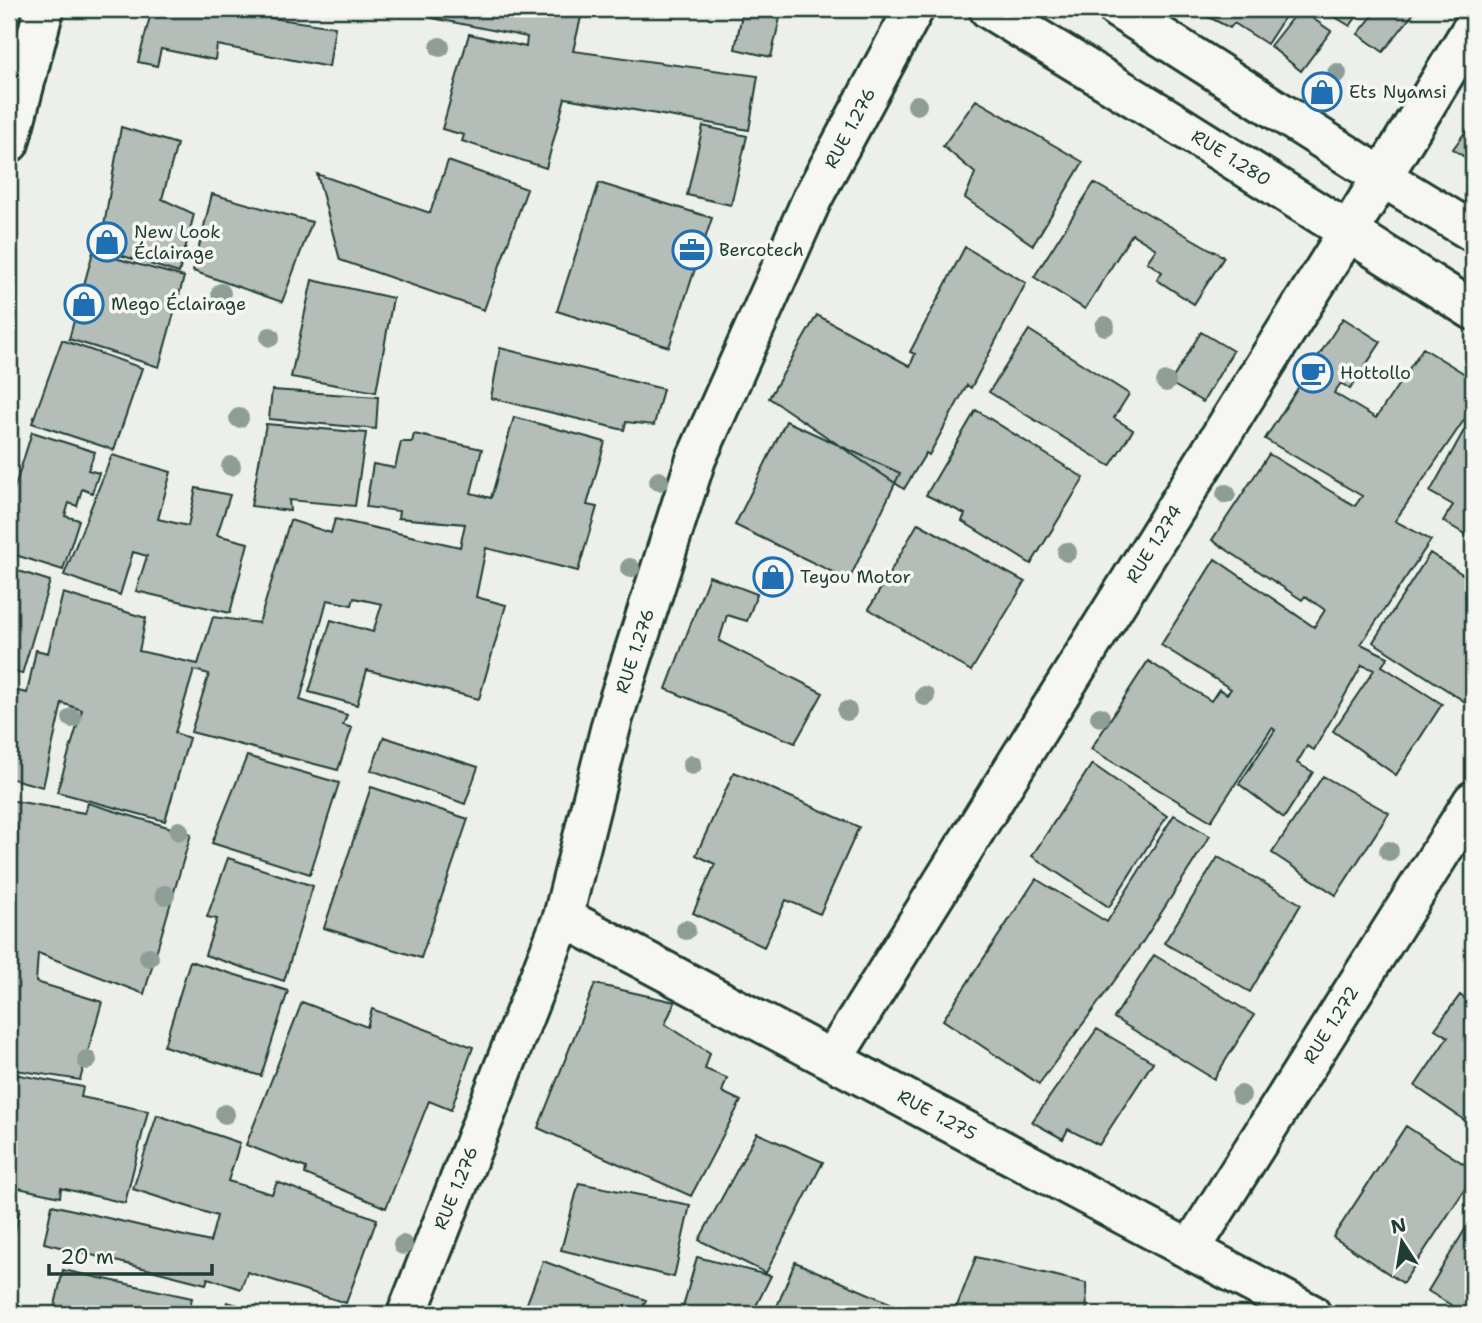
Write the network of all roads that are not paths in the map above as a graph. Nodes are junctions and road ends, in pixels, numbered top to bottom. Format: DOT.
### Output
graph roads {
  1 [pos="44,9"];
  2 [pos="914,9"];
  3 [pos="989,9"];
  4 [pos="1118,9"];
  5 [pos="1473,27"];
  6 [pos="9,143"];
  7 [pos="1382,177"];
  8 [pos="1348,231"];
  9 [pos="1473,232"];
  10 [pos="1473,310"];
  11 [pos="1473,801"];
  12 [pos="563,917"];
  13 [pos="832,1060"];
  14 [pos="1189,1250"];
  15 [pos="407,1314"];
  16 [pos="1311,1314"];
  1 -- 6 [label="street"];
  2 -- 12 [label="street, RUE 1.276"];
  3 -- 8 [label="street, RUE 1.280"];
  4 -- 7 [label="street"];
  5 -- 7 [label="street, RUE 1.274"];
  7 -- 8 [label="street, RUE 1.274"];
  7 -- 9 [label="street"];
  8 -- 10 [label="street, RUE 1.280"];
  8 -- 13 [label="street, RUE 1.274"];
  11 -- 14 [label="street, RUE 1.272"];
  12 -- 13 [label="street, RUE 1.275"];
  12 -- 15 [label="street, RUE 1.276"];
  13 -- 14 [label="street, RUE 1.275"];
  14 -- 16 [label="street, RUE 1.275"];
}
